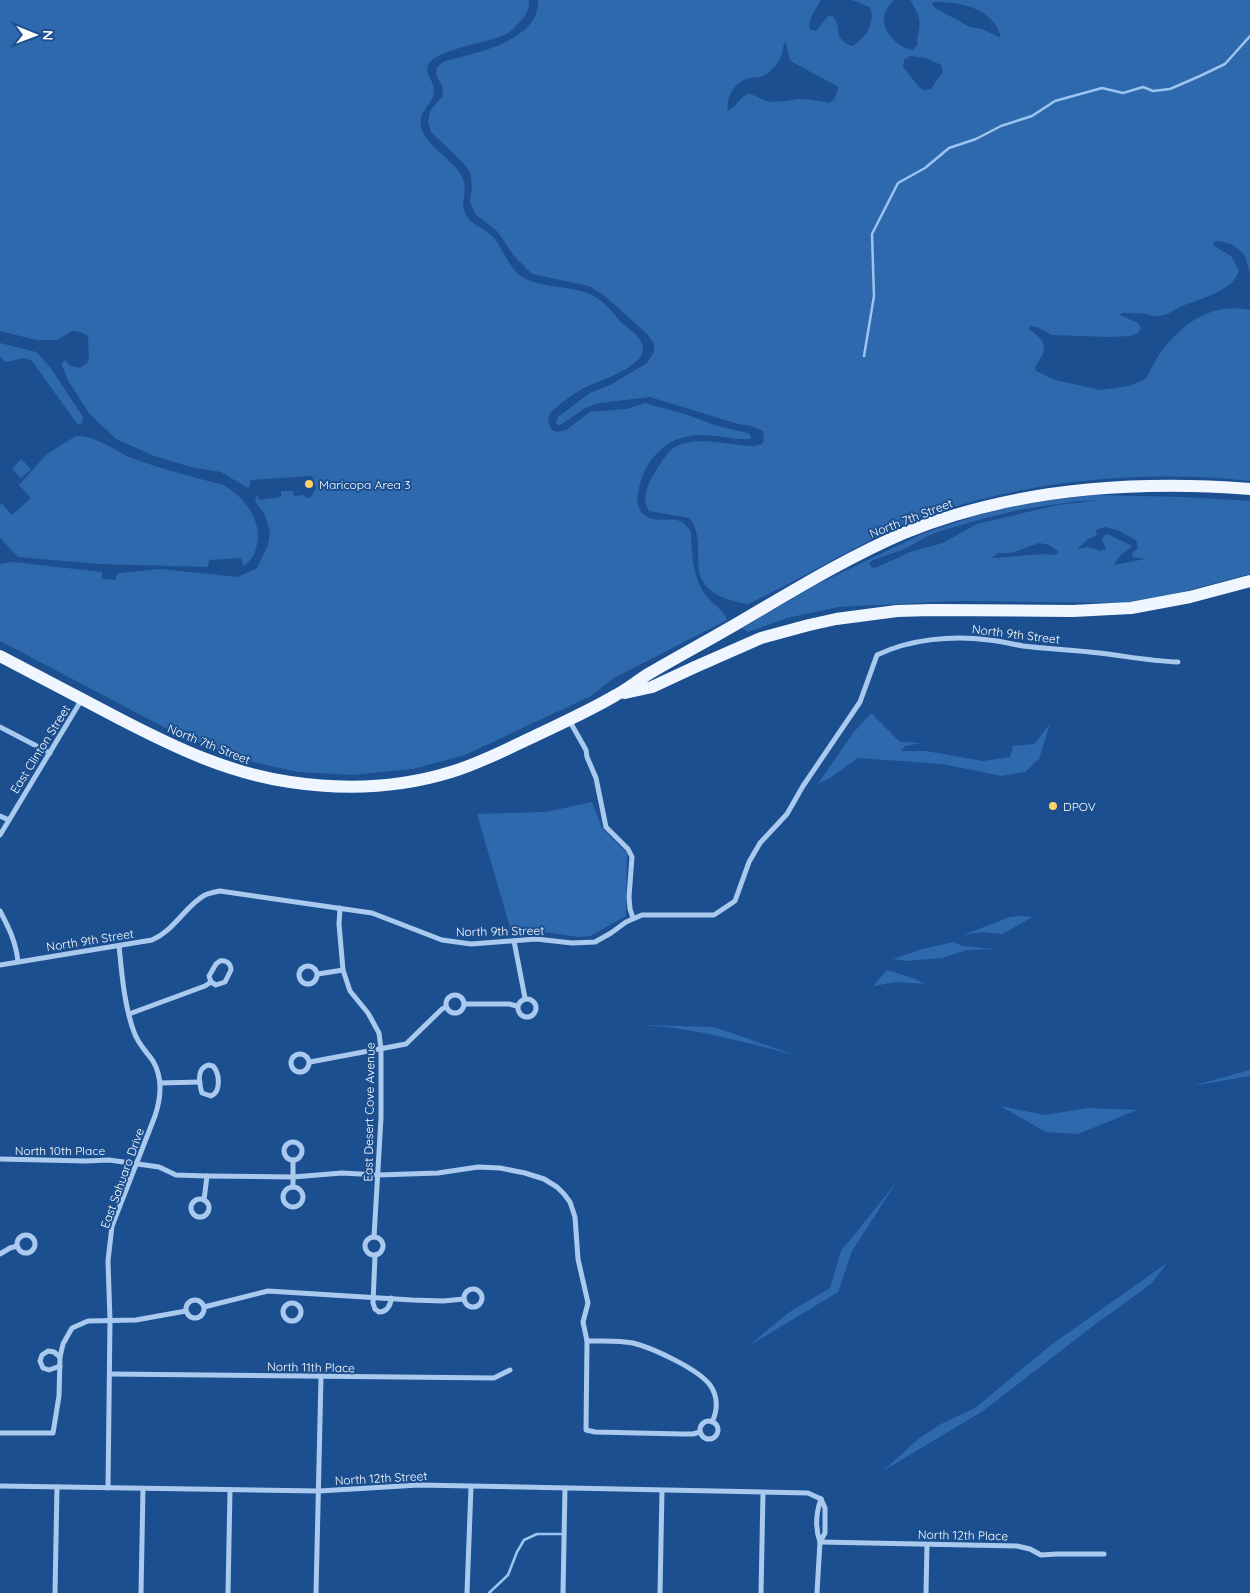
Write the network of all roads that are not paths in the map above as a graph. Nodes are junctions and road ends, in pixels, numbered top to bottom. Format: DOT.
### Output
graph roads {
  1 [pos="1130,487"];
  2 [pos="1250,489"];
  3 [pos="1250,498"];
  4 [pos="1250,581"];
  5 [pos="0,656"];
  6 [pos="1178,662"];
  7 [pos="618,694"];
  8 [pos="82,700"];
  9 [pos="569,720"];
  10 [pos="0,727"];
  11 [pos="50,753"];
  12 [pos="0,816"];
  13 [pos="9,820"];
  14 [pos="0,835"];
  15 [pos="340,908"];
  16 [pos="0,911"];
  17 [pos="633,918"];
  18 [pos="514,941"];
  19 [pos="119,946"];
  20 [pos="18,962"];
  21 [pos="0,965"];
  22 [pos="343,970"];
  23 [pos="318,974"];
  24 [pos="211,982"];
  25 [pos="525,998"];
  26 [pos="464,1004"];
  27 [pos="518,1006"];
  28 [pos="446,1007"];
  29 [pos="128,1014"];
  30 [pos="381,1049"];
  31 [pos="310,1062"];
  32 [pos="200,1082"];
  33 [pos="160,1083"];
  34 [pos="0,1159"];
  35 [pos="293,1161"];
  36 [pos="137,1163"];
  37 [pos="378,1175"];
  38 [pos="207,1176"];
  39 [pos="292,1177"];
  40 [pos="293,1187"];
  41 [pos="204,1200"];
  42 [pos="374,1237"];
  43 [pos="16,1246"];
  44 [pos="0,1254"];
  45 [pos="375,1256"];
  46 [pos="291,1292"];
  47 [pos="373,1297"];
  48 [pos="391,1298"];
  49 [pos="464,1300"];
  50 [pos="292,1303"];
  51 [pos="204,1307"];
  52 [pos="186,1311"];
  53 [pos="110,1320"];
  54 [pos="587,1341"];
  55 [pos="60,1357"];
  56 [pos="60,1366"];
  57 [pos="510,1370"];
  58 [pos="110,1374"];
  59 [pos="321,1377"];
  60 [pos="712,1422"];
  61 [pos="700,1432"];
  62 [pos="0,1433"];
  63 [pos="0,1486"];
  64 [pos="471,1486"];
  65 [pos="57,1487"];
  66 [pos="108,1488"];
  67 [pos="565,1488"];
  68 [pos="143,1489"];
  69 [pos="230,1490"];
  70 [pos="319,1491"];
  71 [pos="662,1491"];
  72 [pos="763,1493"];
  73 [pos="820,1542"];
  74 [pos="927,1545"];
  75 [pos="1104,1554"];
  76 [pos="55,1593"];
  77 [pos="141,1593"];
  78 [pos="228,1593"];
  79 [pos="316,1593"];
  80 [pos="467,1593"];
  81 [pos="563,1593"];
  82 [pos="660,1593"];
  83 [pos="761,1593"];
  84 [pos="817,1593"];
  85 [pos="926,1593"];
  1 -- 2 [label="main road, North 7th Street"];
  1 -- 3 [label="main road"];
  1 -- 7 [label="main road, North 7th Street"];
  4 -- 7 [label="main road, North 7th Street"];
  5 -- 8 [label="main road, North 7th Street"];
  6 -- 17 [label="street, North 9th Street"];
  7 -- 9 [label="main road, North 7th Street"];
  8 -- 9 [label="main road, North 7th Street"];
  8 -- 11 [label="street, East Clinton Street"];
  9 -- 17 [label="street"];
  10 -- 11 [label="street"];
  11 -- 13 [label="street, East Clinton Street"];
  12 -- 13 [label="street"];
  13 -- 14 [label="street, East Clinton Street"];
  15 -- 18 [label="street, North 9th Street"];
  15 -- 19 [label="street, North 9th Street"];
  15 -- 22 [label="street, East Desert Cove Avenue"];
  16 -- 20 [label="street"];
  17 -- 18 [label="street, North 9th Street"];
  18 -- 25 [label="street"];
  19 -- 20 [label="street, North 9th Street"];
  19 -- 29 [label="street, East Sahuaro Drive"];
  20 -- 21 [label="street"];
  22 -- 23 [label="street"];
  22 -- 30 [label="street, East Desert Cove Avenue"];
  24 -- 24 [label="street"];
  24 -- 29 [label="street"];
  25 -- 27 [label="street"];
  25 -- 27 [label="street"];
  26 -- 27 [label="street"];
  26 -- 28 [label="street"];
  26 -- 28 [label="street"];
  28 -- 30 [label="street"];
  29 -- 33 [label="street, East Sahuaro Drive"];
  30 -- 31 [label="street"];
  30 -- 37 [label="street, East Desert Cove Avenue"];
  32 -- 32 [label="street"];
  32 -- 33 [label="street"];
  33 -- 36 [label="street, East Sahuaro Drive"];
  34 -- 36 [label="street, North 10th Place"];
  35 -- 39 [label="street"];
  36 -- 38 [label="street, North 10th Place"];
  36 -- 53 [label="street, East Sahuaro Drive"];
  37 -- 39 [label="street, North 10th Place"];
  37 -- 42 [label="street, East Desert Cove Avenue"];
  37 -- 54 [label="street, North 10th Place"];
  38 -- 39 [label="street, North 10th Place"];
  38 -- 41 [label="street"];
  39 -- 40 [label="street"];
  42 -- 45 [label="street, East Desert Cove Avenue"];
  42 -- 45 [label="street, East Desert Cove Avenue"];
  43 -- 44 [label="street"];
  45 -- 47 [label="street, East Desert Cove Avenue"];
  46 -- 47 [label="street"];
  46 -- 50 [label="street"];
  46 -- 51 [label="street"];
  47 -- 48 [label="street"];
  47 -- 48 [label="street"];
  48 -- 49 [label="street"];
  51 -- 52 [label="street"];
  51 -- 52 [label="street"];
  52 -- 53 [label="street"];
  53 -- 55 [label="street"];
  53 -- 58 [label="street, East Sahuaro Drive"];
  54 -- 60 [label="street"];
  54 -- 61 [label="street"];
  55 -- 56 [label="street"];
  55 -- 56 [label="street"];
  56 -- 62 [label="street"];
  57 -- 59 [label="street, North 11th Place"];
  58 -- 59 [label="street, North 11th Place"];
  58 -- 66 [label="street, East Sahuaro Drive"];
  59 -- 70 [label="street"];
  60 -- 61 [label="street"];
  60 -- 61 [label="street"];
  63 -- 65 [label="street, North 12th Street"];
  64 -- 67 [label="street, North 12th Street"];
  64 -- 70 [label="street, North 12th Street"];
  64 -- 80 [label="street"];
  65 -- 66 [label="street, North 12th Street"];
  65 -- 76 [label="street"];
  66 -- 68 [label="street, North 12th Street"];
  67 -- 71 [label="street, North 12th Street"];
  67 -- 81 [label="street"];
  68 -- 69 [label="street, North 12th Street"];
  68 -- 77 [label="street"];
  69 -- 70 [label="street, North 12th Street"];
  69 -- 78 [label="street"];
  70 -- 79 [label="street"];
  71 -- 72 [label="street, North 12th Street"];
  71 -- 82 [label="street"];
  72 -- 73 [label="street, North 12th Street"];
  72 -- 83 [label="street"];
  73 -- 74 [label="street, North 12th Place"];
  73 -- 84 [label="street"];
  74 -- 75 [label="street, North 12th Place"];
  74 -- 85 [label="street"];
}
